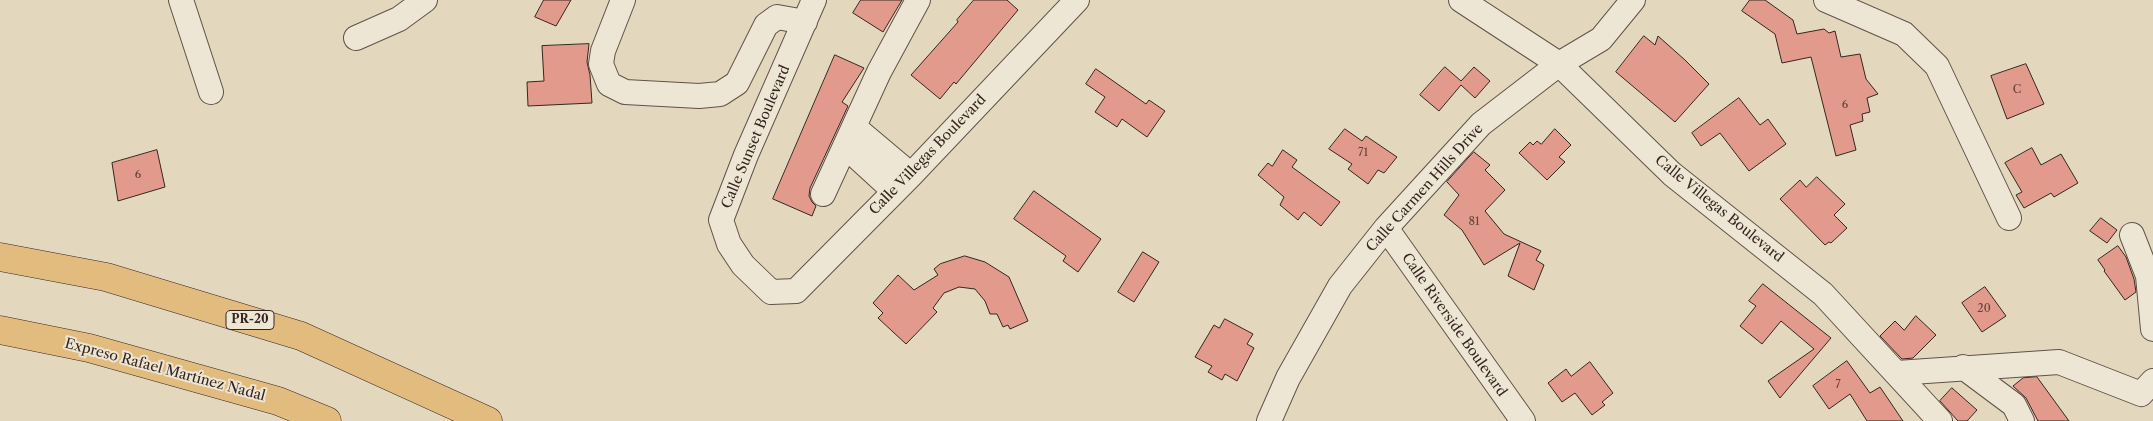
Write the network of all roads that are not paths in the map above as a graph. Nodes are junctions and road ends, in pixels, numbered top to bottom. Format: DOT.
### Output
graph roads {
  1 [pos="181,0"];
  2 [pos="425,0"];
  3 [pos="624,0"];
  4 [pos="814,0"];
  5 [pos="918,0"];
  6 [pos="1077,0"];
  7 [pos="1460,0"];
  8 [pos="1633,0"];
  9 [pos="1826,0"];
  10 [pos="805,22"];
  11 [pos="356,38"];
  12 [pos="1559,64"];
  13 [pos="211,92"];
  14 [pos="850,136"];
  15 [pos="911,175"];
  16 [pos="894,191"];
  17 [pos="824,194"];
  18 [pos="2009,218"];
  19 [pos="1386,228"];
  20 [pos="2132,235"];
  21 [pos="0,257"];
  22 [pos="771,292"];
  23 [pos="2153,329"];
  24 [pos="0,330"];
  25 [pos="1962,367"];
  26 [pos="1897,373"];
  27 [pos="2153,381"];
  28 [pos="327,421"];
  29 [pos="488,421"];
  30 [pos="1269,421"];
  31 [pos="1523,421"];
  32 [pos="1940,421"];
  33 [pos="2022,421"];
  1 -- 13 [label="street"];
  2 -- 11 [label="street"];
  3 -- 10 [label="street"];
  4 -- 10 [label="street, Calle Sunset Boulevard"];
  5 -- 14 [label="street"];
  6 -- 15 [label="street, Calle Villegas Boulevard"];
  7 -- 12 [label="street, Calle Villegas Boulevard"];
  8 -- 12 [label="street, Calle Carmen Hills Drive"];
  9 -- 18 [label="street"];
  10 -- 22 [label="street, Calle Sunset Boulevard"];
  12 -- 19 [label="street, Calle Carmen Hills Drive"];
  12 -- 26 [label="street, Calle Villegas Boulevard"];
  14 -- 15 [label="street"];
  14 -- 16 [label="street"];
  14 -- 17 [label="street"];
  15 -- 16 [label="street, Calle Villegas Boulevard"];
  16 -- 22 [label="street, Calle Villegas Boulevard"];
  19 -- 30 [label="street, Calle Carmen Hills Drive"];
  19 -- 31 [label="street, Calle Riverside Boulevard"];
  20 -- 23 [label="street"];
  21 -- 29 [label="highway, PR-20"];
  24 -- 28 [label="highway, Expreso Rafael Martínez Nadal"];
  25 -- 26 [label="street"];
  25 -- 27 [label="street"];
  25 -- 33 [label="street"];
  26 -- 32 [label="street, Calle Villegas Boulevard"];
}
